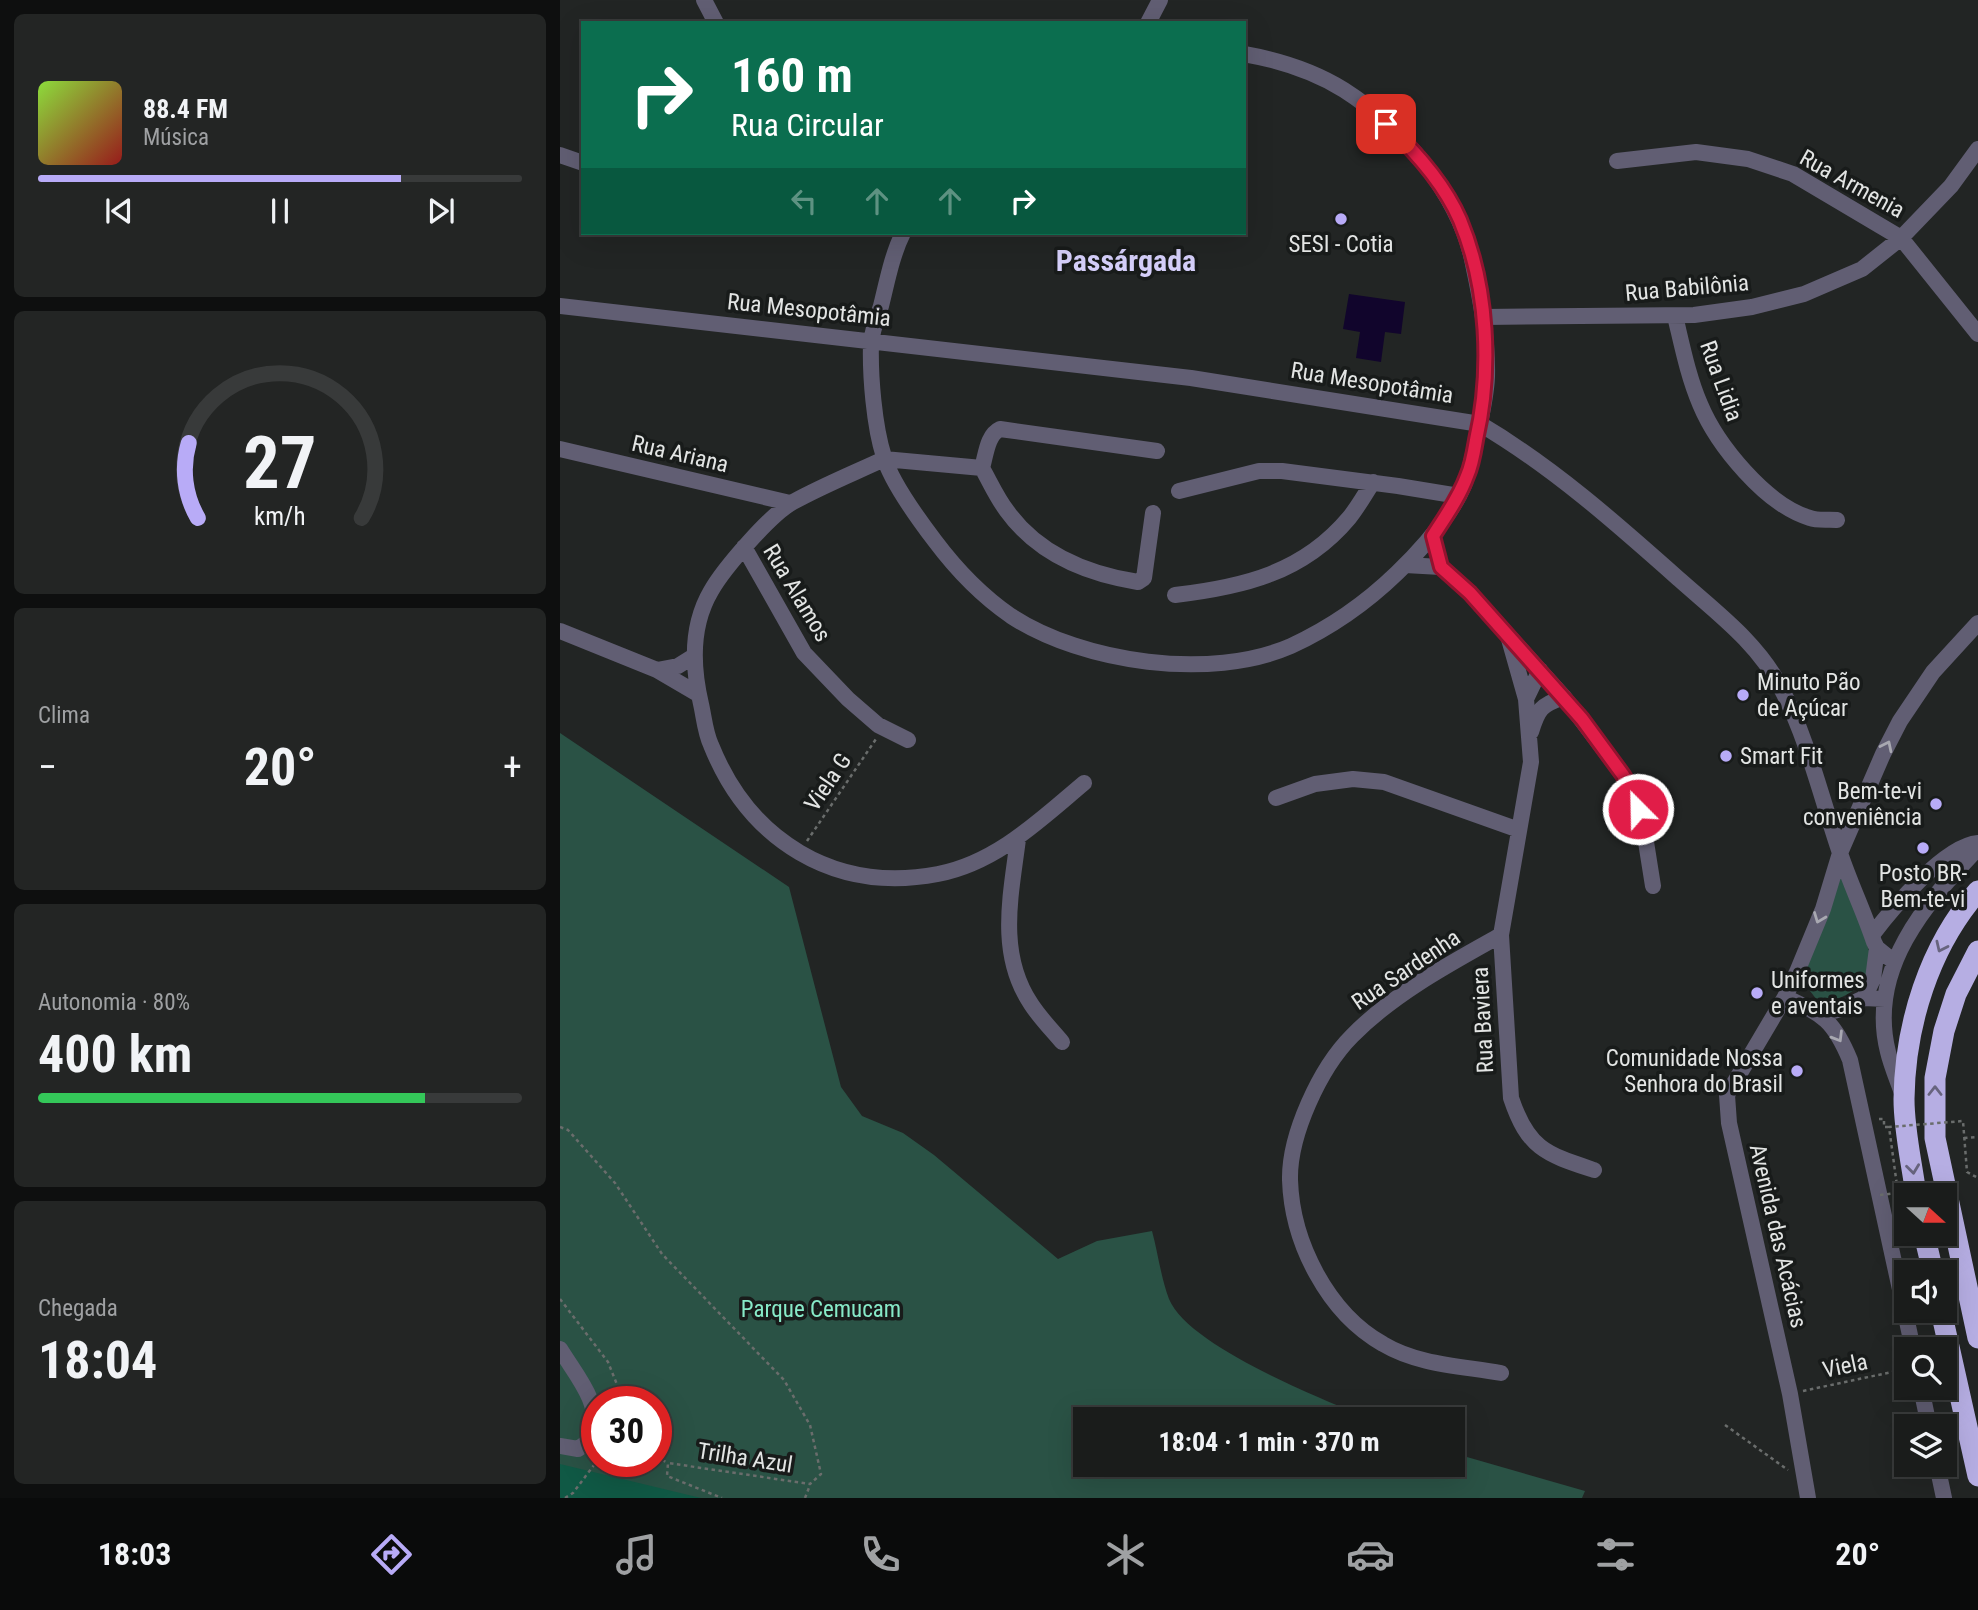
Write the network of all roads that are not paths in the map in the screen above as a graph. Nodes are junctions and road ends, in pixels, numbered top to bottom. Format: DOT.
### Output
graph roads {
  1 [pos="704,0"];
  2 [pos="1160,0"];
  3 [pos="1149,20"];
  4 [pos="715,21"];
  5 [pos="1246,55"];
  6 [pos="1978,149"];
  7 [pos="560,155"];
  8 [pos="1617,161"];
  9 [pos="581,162"];
  10 [pos="902,235"];
  11 [pos="1901,238"];
  12 [pos="560,306"];
  13 [pos="1675,316"];
  14 [pos="1483,317"];
  15 [pos="1978,334"];
  16 [pos="871,340"];
  17 [pos="1480,424"];
  18 [pos="560,449"];
  19 [pos="1157,451"];
  20 [pos="884,459"];
  21 [pos="982,468"];
  22 [pos="1373,482"];
  23 [pos="1179,491"];
  24 [pos="1458,496"];
  25 [pos="790,503"];
  26 [pos="1153,513"];
  27 [pos="1837,520"];
  28 [pos="1433,536"];
  29 [pos="744,547"];
  30 [pos="1405,565"];
  31 [pos="1441,567"];
  32 [pos="1175,595"];
  33 [pos="1978,623"];
  34 [pos="560,631"];
  35 [pos="1507,633"];
  36 [pos="695,656"];
  37 [pos="657,670"];
  38 [pos="1540,670"];
  39 [pos="698,694"];
  40 [pos="1564,697"];
  41 [pos="1526,699"];
  42 [pos="1530,737"];
  43 [pos="908,740"];
  44 [pos="1084,783"];
  45 [pos="1276,798"];
  46 [pos="1519,830"];
  47 [pos="1018,839"];
  48 [pos="1978,846"];
  49 [pos="1840,853"];
  50 [pos="1653,886"];
  51 [pos="1978,891"];
  52 [pos="1501,936"];
  53 [pos="1875,942"];
  54 [pos="1978,951"];
  55 [pos="1893,961"];
  56 [pos="1785,998"];
  57 [pos="1864,998"];
  58 [pos="1885,999"];
  59 [pos="1820,1014"];
  60 [pos="1062,1042"];
  61 [pos="1904,1100"];
  62 [pos="1594,1170"];
  63 [pos="1914,1183"];
  64 [pos="1944,1323"];
  65 [pos="1910,1337"];
  66 [pos="1978,1338"];
  67 [pos="560,1349"];
  68 [pos="1501,1373"];
  69 [pos="560,1446"];
  70 [pos="1978,1476"];
  71 [pos="1940,1477"];
  72 [pos="1808,1498"];
  73 [pos="1944,1498"];
  1 -- 4 [label="street"];
  2 -- 3 [label="street"];
  5 -- 14 [label="street"];
  6 -- 11 [label="street, Rua Babilônia"];
  7 -- 9 [label="street"];
  8 -- 11 [label="street, Rua Armenia"];
  10 -- 16 [label="street"];
  11 -- 13 [label="street, Rua Babilônia"];
  11 -- 15 [label="street, Rua Armenia"];
  12 -- 16 [label="street, Rua Mesopotâmia"];
  13 -- 14 [label="street, Rua Babilônia"];
  13 -- 27 [label="street, Rua Lidia"];
  14 -- 17 [label="street"];
  16 -- 17 [label="street, Rua Mesopotâmia"];
  16 -- 20 [label="street"];
  17 -- 24 [label="street"];
  17 -- 49 [label="street, Rua Mesopotâmia"];
  18 -- 25 [label="street, Rua Ariana"];
  19 -- 21 [label="street"];
  20 -- 21 [label="street"];
  20 -- 25 [label="street"];
  20 -- 30 [label="street"];
  21 -- 26 [label="street"];
  22 -- 23 [label="street"];
  22 -- 24 [label="street"];
  22 -- 32 [label="street"];
  24 -- 28 [label="street"];
  25 -- 29 [label="street"];
  28 -- 30 [label="street"];
  28 -- 31 [label="street"];
  29 -- 36 [label="street"];
  29 -- 43 [label="street, Rua Alamos"];
  30 -- 31 [label="street"];
  31 -- 35 [label="street"];
  49 -- 33 [label="street, Avenida das Acácias, one-way"];
  34 -- 37 [label="street"];
  35 -- 38 [label="street"];
  35 -- 41 [label="street, Rua Baviera"];
  36 -- 37 [label="street"];
  36 -- 39 [label="street"];
  37 -- 39 [label="street"];
  38 -- 40 [label="street"];
  38 -- 41 [label="street"];
  39 -- 47 [label="street"];
  40 -- 42 [label="street"];
  40 -- 50 [label="street"];
  41 -- 42 [label="street, Rua Baviera"];
  42 -- 46 [label="street, Rua Baviera"];
  44 -- 47 [label="street"];
  45 -- 46 [label="street"];
  46 -- 52 [label="street, Rua Baviera"];
  47 -- 60 [label="street"];
  48 -- 53 [label="street"];
  48 -- 55 [label="street"];
  49 -- 53 [label="street, Rua Mesopotâmia"];
  49 -- 56 [label="street, Avenida das Acácias, one-way"];
  51 -- 61 [label="highway, one-way"];
  52 -- 62 [label="street, Rua Baviera"];
  52 -- 68 [label="street, Rua Sardenha"];
  53 -- 55 [label="street, Rua Mesopotâmia"];
  53 -- 57 [label="street"];
  66 -- 54 [label="highway, one-way"];
  55 -- 58 [label="street"];
  56 -- 59 [label="street"];
  56 -- 72 [label="street, Avenida das Acácias"];
  57 -- 58 [label="street"];
  57 -- 59 [label="street"];
  58 -- 61 [label="street"];
  59 -- 65 [label="street, one-way"];
  61 -- 63 [label="highway, one-way"];
  64 -- 70 [label="highway"];
  67 -- 69 [label="street"];
  71 -- 73 [label="street"];
}
